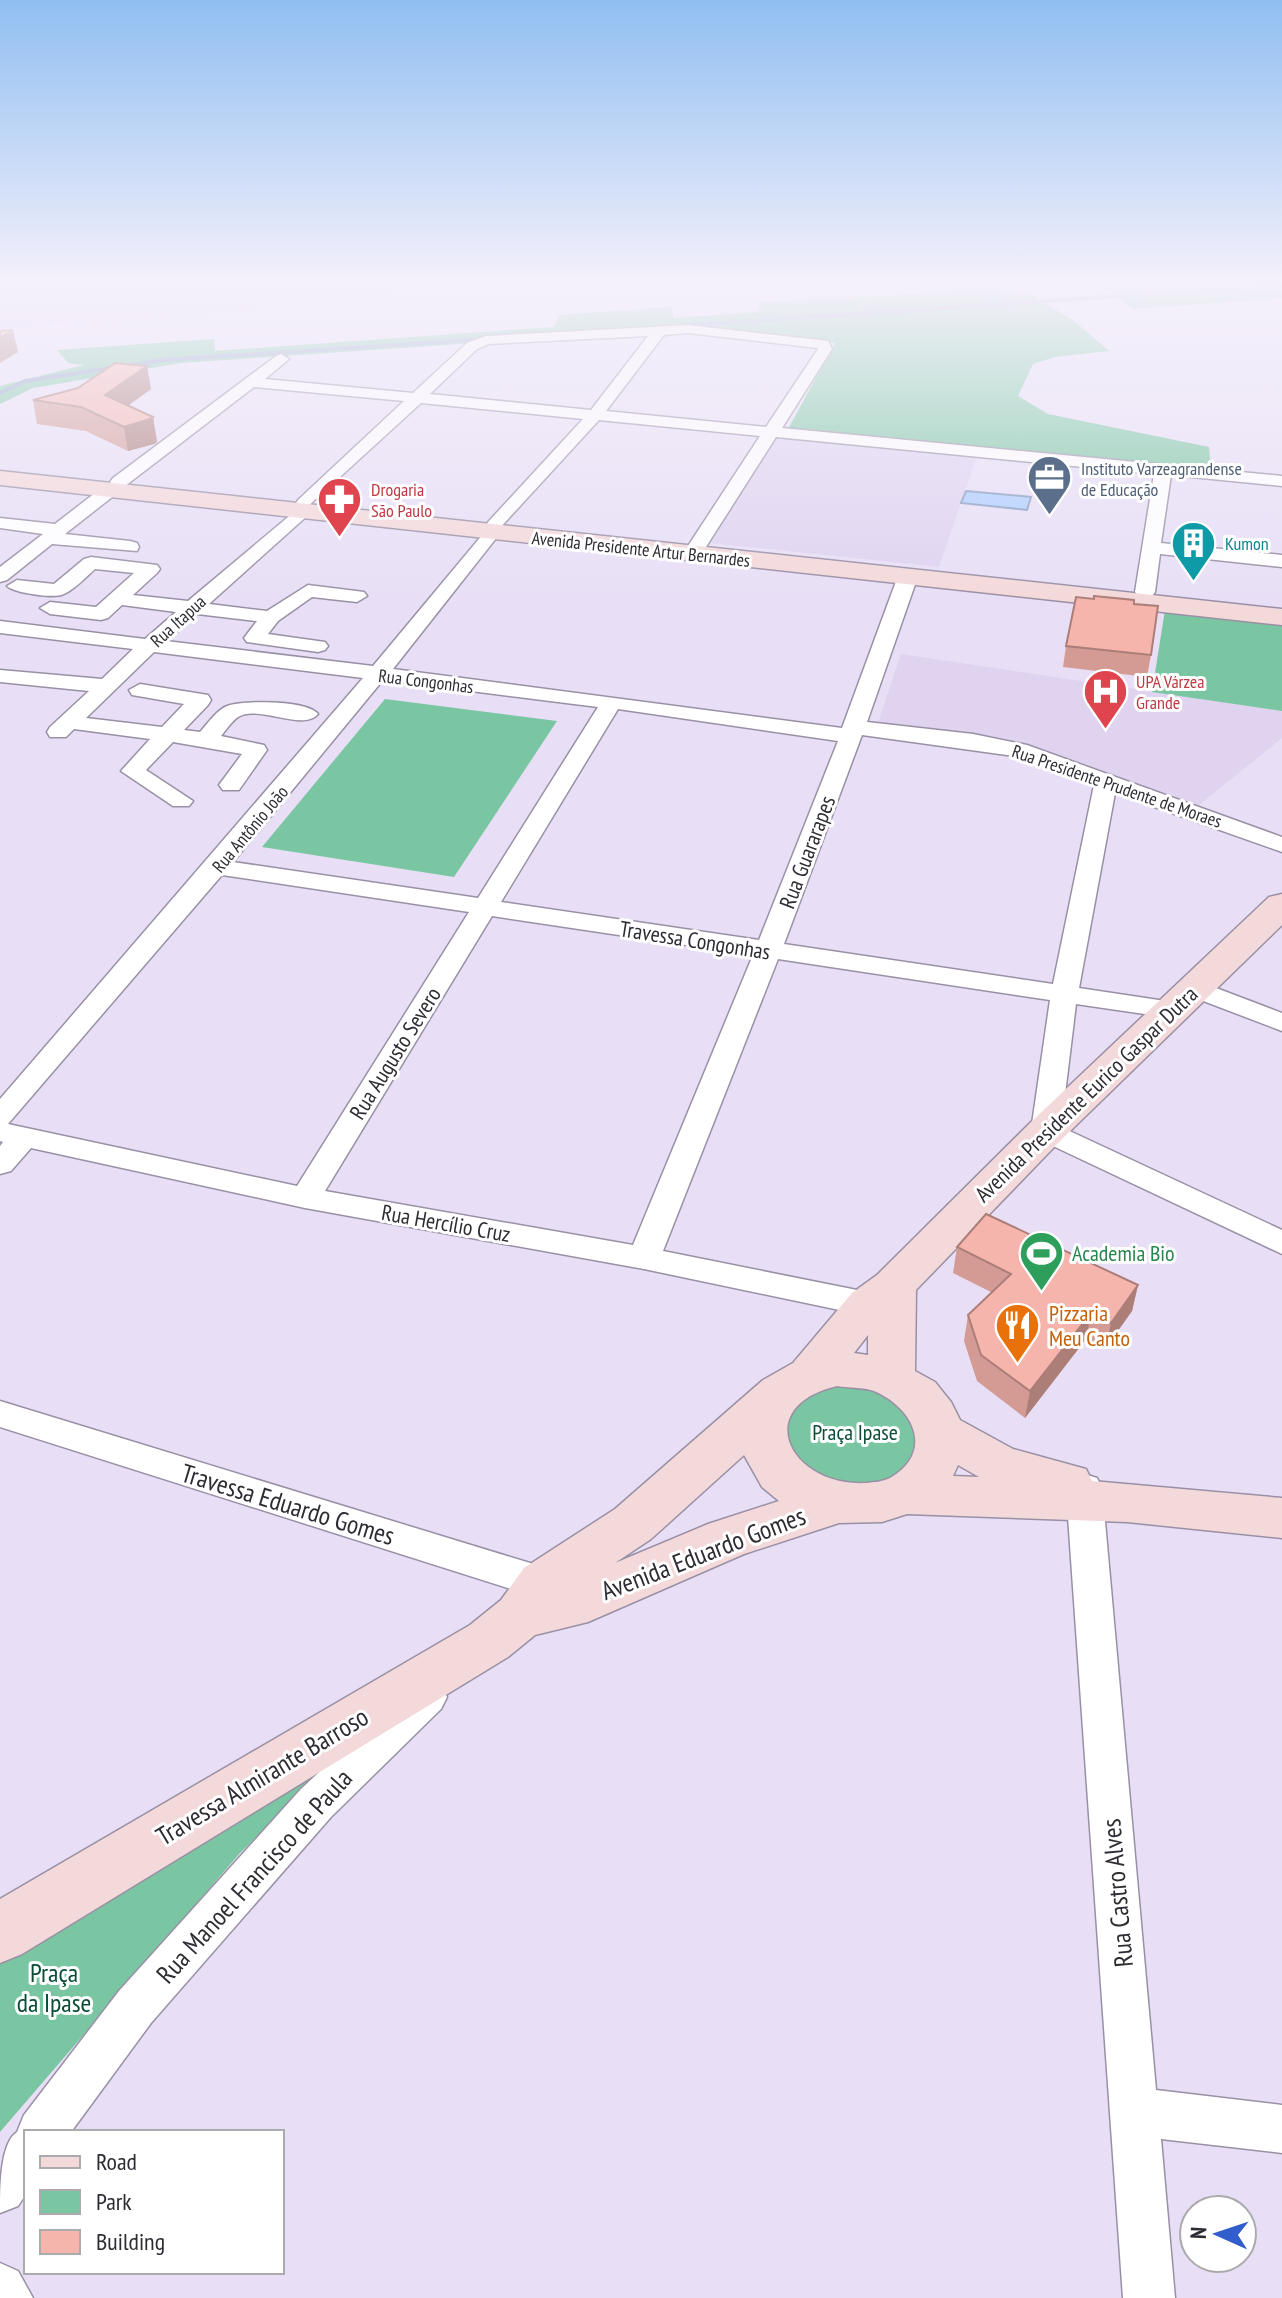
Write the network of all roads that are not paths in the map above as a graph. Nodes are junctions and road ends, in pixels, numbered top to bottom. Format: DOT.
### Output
graph roads {
  1 [pos="244,387"];
  2 [pos="305,387"];
  3 [pos="428,387"];
  4 [pos="616,387"];
  5 [pos="801,387"];
  6 [pos="417,398"];
  7 [pos="595,415"];
  8 [pos="773,431"];
  9 [pos="0,469"];
  10 [pos="1163,470"];
  11 [pos="0,478"];
  12 [pos="1282,481"];
  13 [pos="115,486"];
  14 [pos="303,508"];
  15 [pos="0,523"];
  16 [pos="493,529"];
  17 [pos="0,537"];
  18 [pos="50,537"];
  19 [pos="697,546"];
  20 [pos="132,547"];
  21 [pos="1152,548"];
  22 [pos="1282,561"];
  23 [pos="908,576"];
  24 [pos="8,581"];
  25 [pos="125,592"];
  26 [pos="1145,592"];
  27 [pos="353,604"];
  28 [pos="195,606"];
  29 [pos="1282,607"];
  30 [pos="50,608"];
  31 [pos="279,612"];
  32 [pos="1282,617"];
  33 [pos="0,627"];
  34 [pos="149,646"];
  35 [pos="318,646"];
  36 [pos="43,661"];
  37 [pos="239,673"];
  38 [pos="0,676"];
  39 [pos="378,676"];
  40 [pos="24,678"];
  41 [pos="108,686"];
  42 [pos="140,690"];
  43 [pos="612,702"];
  44 [pos="248,707"];
  45 [pos="307,714"];
  46 [pos="853,732"];
  47 [pos="168,734"];
  48 [pos="205,739"];
  49 [pos="1106,780"];
  50 [pos="231,785"];
  51 [pos="181,801"];
  52 [pos="1282,845"];
  53 [pos="218,867"];
  54 [pos="1282,905"];
  55 [pos="484,908"];
  56 [pos="769,951"];
  57 [pos="1064,995"];
  58 [pos="1184,999"];
  59 [pos="1282,1023"];
  60 [pos="0,1117"];
  61 [pos="1046,1131"];
  62 [pos="12,1134"];
  63 [pos="0,1164"];
  64 [pos="305,1198"];
  65 [pos="1282,1243"];
  66 [pos="644,1258"];
  67 [pos="885,1300"];
  68 [pos="891,1379"];
  69 [pos="791,1388"];
  70 [pos="0,1414"];
  71 [pos="940,1432"];
  72 [pos="907,1494"];
  73 [pos="1099,1496"];
  74 [pos="838,1503"];
  75 [pos="1282,1518"];
  76 [pos="530,1611"];
  77 [pos="0,1933"];
  78 [pos="1134,2112"];
  79 [pos="1282,2129"];
  80 [pos="43,2130"];
  81 [pos="24,2156"];
  82 [pos="0,2188"];
  83 [pos="0,2289"];
  84 [pos="7,2298"];
  85 [pos="1149,2298"];
  1 -- 13 [label="street"];
  2 -- 6 [label="street"];
  3 -- 6 [label="street, Rua Itapua"];
  4 -- 7 [label="street, Rua Antônio João"];
  5 -- 8 [label="street, Rua Itapua"];
  6 -- 7 [label="street"];
  6 -- 14 [label="street, Rua Itapua"];
  7 -- 8 [label="street"];
  7 -- 16 [label="street, Rua Antônio João"];
  8 -- 10 [label="street"];
  8 -- 19 [label="street"];
  9 -- 13 [label="main road, Avenida Presidente Artur Bernardes"];
  10 -- 12 [label="street"];
  10 -- 21 [label="street"];
  11 -- 13 [label="main road, Avenida Presidente Artur Bernardes"];
  13 -- 14 [label="main road, Avenida Presidente Artur Bernardes"];
  13 -- 18 [label="street"];
  14 -- 16 [label="main road, Avenida Presidente Artur Bernardes"];
  14 -- 28 [label="street, Rua Itapua"];
  15 -- 18 [label="street"];
  16 -- 19 [label="main road, Avenida Presidente Artur Bernardes"];
  16 -- 23 [label="main road, Avenida Presidente Artur Bernardes"];
  16 -- 39 [label="street, Rua Antônio João"];
  17 -- 18 [label="street"];
  18 -- 20 [label="street"];
  18 -- 24 [label="street"];
  19 -- 26 [label="main road, Avenida Presidente Artur Bernardes"];
  21 -- 22 [label="street"];
  21 -- 26 [label="street"];
  23 -- 32 [label="main road, Avenida Presidente Artur Bernardes"];
  23 -- 46 [label="street, Rua Guararapes"];
  24 -- 25 [label="street"];
  25 -- 28 [label="street"];
  25 -- 30 [label="street"];
  26 -- 29 [label="main road, Avenida Presidente Artur Bernardes"];
  27 -- 31 [label="street"];
  28 -- 31 [label="street"];
  28 -- 34 [label="street, Rua Itapua"];
  31 -- 35 [label="street"];
  33 -- 34 [label="street, Rua Congonhas"];
  34 -- 39 [label="street, Rua Congonhas"];
  34 -- 41 [label="street, Rua Itapua"];
  36 -- 40 [label="street"];
  37 -- 44 [label="street"];
  38 -- 40 [label="street"];
  39 -- 43 [label="street, Rua Congonhas"];
  39 -- 53 [label="street, Rua Antônio João"];
  40 -- 41 [label="street"];
  41 -- 47 [label="street, Rua Itapua"];
  42 -- 47 [label="street"];
  43 -- 46 [label="street, Rua Congonhas"];
  43 -- 55 [label="street, Rua Augusto Severo"];
  44 -- 45 [label="street"];
  44 -- 48 [label="street"];
  46 -- 49 [label="street, Rua Presidente Prudente de Moraes"];
  46 -- 56 [label="street, Rua Guararapes"];
  47 -- 48 [label="street"];
  47 -- 51 [label="street"];
  48 -- 50 [label="street"];
  49 -- 52 [label="street, Rua Presidente Prudente de Moraes"];
  49 -- 57 [label="street"];
  53 -- 55 [label="street, Travessa Congonhas"];
  53 -- 60 [label="street, Rua Antônio João"];
  54 -- 58 [label="main road, Avenida Presidente Eurico Gaspar Dutra"];
  55 -- 56 [label="street, Travessa Congonhas"];
  55 -- 64 [label="street, Rua Augusto Severo"];
  56 -- 57 [label="street, Travessa Congonhas"];
  56 -- 66 [label="street, Rua Guararapes"];
  57 -- 58 [label="street, Travessa Congonhas"];
  57 -- 61 [label="street"];
  58 -- 59 [label="street, Travessa Congonhas"];
  58 -- 61 [label="main road, Avenida Presidente Eurico Gaspar Dutra"];
  61 -- 65 [label="street"];
  61 -- 67 [label="main road, Avenida Presidente Eurico Gaspar Dutra"];
  62 -- 63 [label="street"];
  62 -- 64 [label="street, Rua Hercílio Cruz"];
  64 -- 66 [label="street, Rua Hercílio Cruz"];
  66 -- 67 [label="street, Rua Hercílio Cruz"];
  67 -- 68 [label="main road"];
  67 -- 69 [label="main road, Avenida Presidente Eurico Gaspar Dutra"];
  68 -- 69 [label="main road"];
  68 -- 71 [label="main road"];
  69 -- 74 [label="main road"];
  69 -- 76 [label="main road, Avenida Presidente Eurico Gaspar Dutra"];
  70 -- 76 [label="street, Travessa Eduardo Gomes"];
  71 -- 72 [label="main road"];
  71 -- 73 [label="main road"];
  72 -- 73 [label="main road"];
  72 -- 74 [label="main road"];
  73 -- 75 [label="main road"];
  73 -- 78 [label="street, Rua Castro Alves"];
  74 -- 76 [label="main road, Avenida Eduardo Gomes"];
  76 -- 77 [label="main road, Travessa Almirante Barroso"];
  76 -- 80 [label="street, Rua Manoel Francisco de Paula"];
  78 -- 79 [label="street"];
  78 -- 85 [label="street, Rua Castro Alves"];
  81 -- 82 [label="street"];
  83 -- 84 [label="street"];
}
